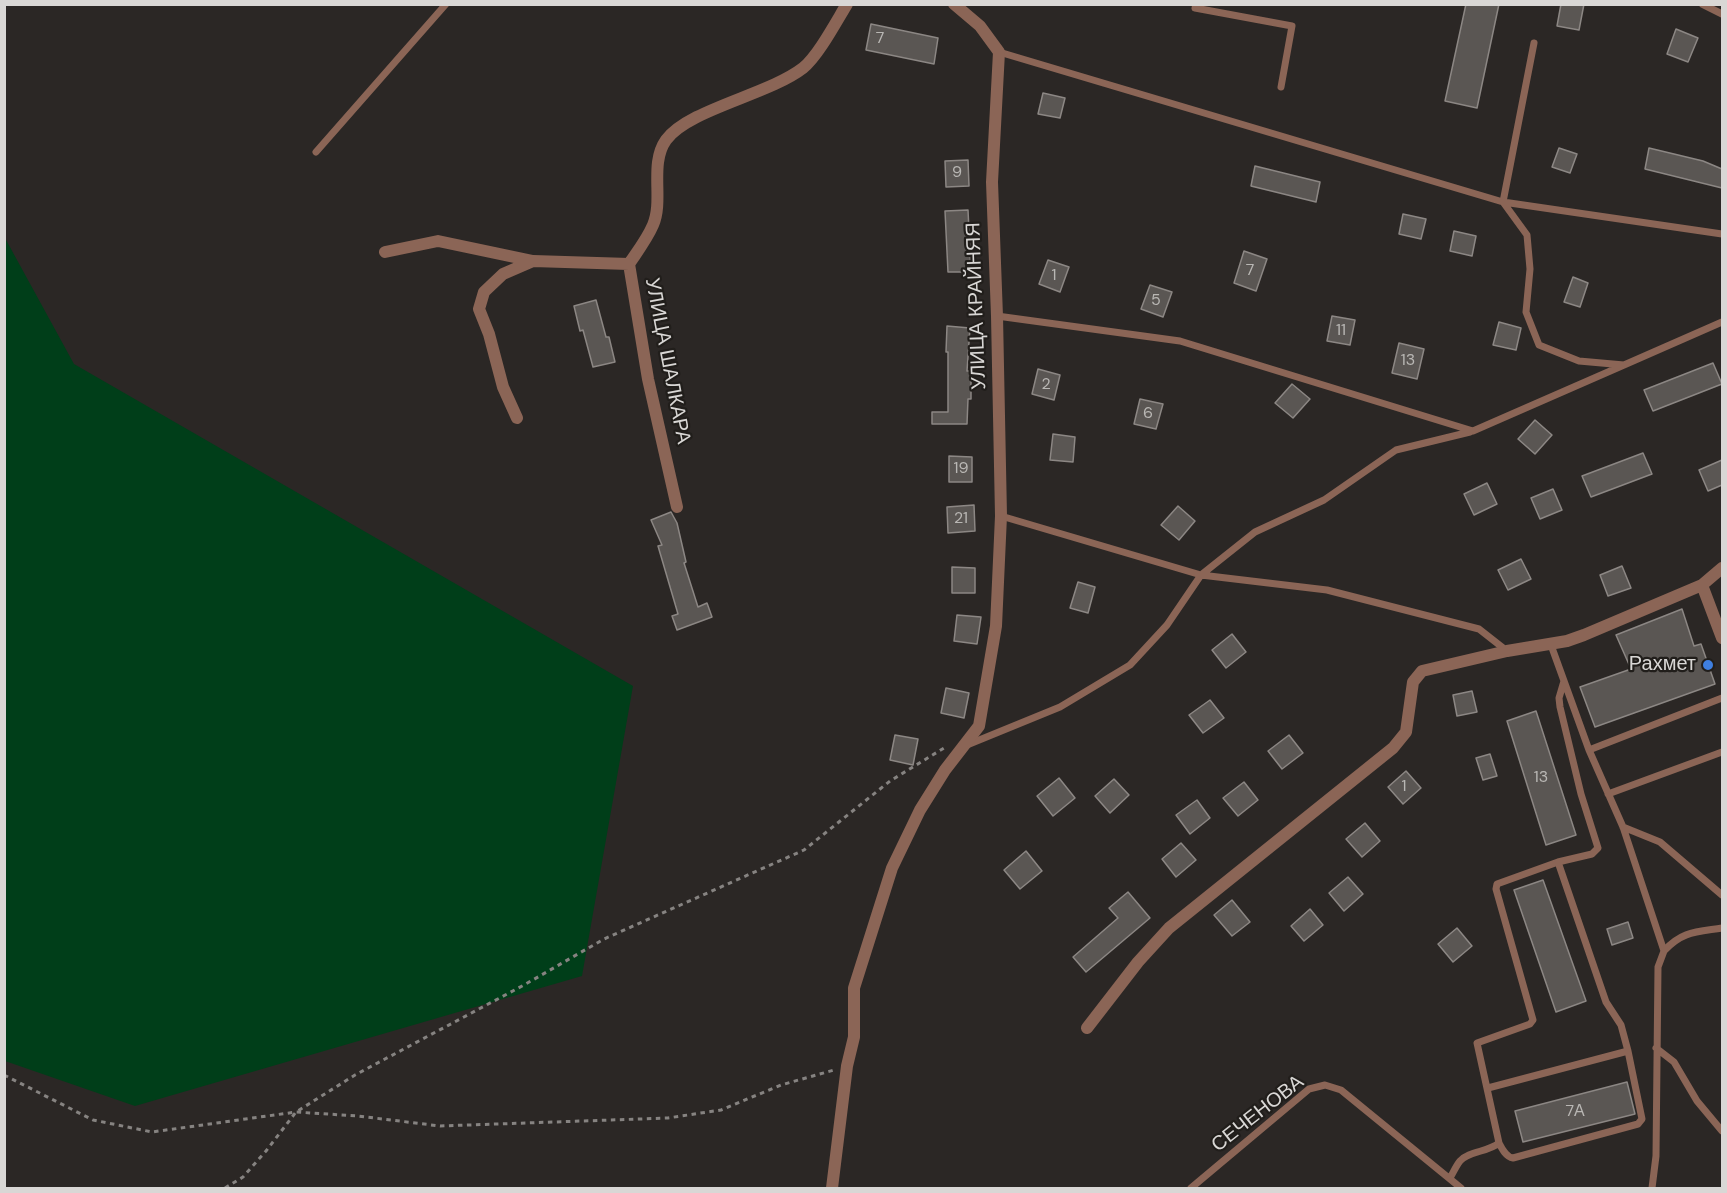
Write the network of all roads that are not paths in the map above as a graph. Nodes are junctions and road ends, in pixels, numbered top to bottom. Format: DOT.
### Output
graph roads {
  1 [pos="446,4"];
  2 [pos="847,4"];
  3 [pos="954,4"];
  4 [pos="1196,4"];
  5 [pos="1702,4"];
  6 [pos="1722,14"];
  7 [pos="1534,43"];
  8 [pos="999,52"];
  9 [pos="1281,87"];
  10 [pos="316,152"];
  11 [pos="1503,202"];
  12 [pos="1722,234"];
  13 [pos="385,252"];
  14 [pos="533,261"];
  15 [pos="629,264"];
  16 [pos="997,316"];
  17 [pos="1722,321"];
  18 [pos="1624,365"];
  19 [pos="517,418"];
  20 [pos="1473,431"];
  21 [pos="677,507"];
  22 [pos="1001,516"];
  23 [pos="1722,568"];
  24 [pos="1201,575"];
  25 [pos="1702,585"];
  26 [pos="1722,638"];
  27 [pos="1551,645"];
  28 [pos="1508,651"];
  29 [pos="1564,681"];
  30 [pos="1722,698"];
  31 [pos="964,746"];
  32 [pos="1589,750"];
  33 [pos="1722,752"];
  34 [pos="1608,794"];
  35 [pos="1623,826"];
  36 [pos="1558,862"];
  37 [pos="1722,895"];
  38 [pos="1722,928"];
  39 [pos="1664,951"];
  40 [pos="1087,1028"];
  41 [pos="1656,1048"];
  42 [pos="1629,1051"];
  43 [pos="1488,1088"];
  44 [pos="1722,1131"];
  45 [pos="1499,1143"];
  46 [pos="1450,1178"];
  47 [pos="832,1188"];
  48 [pos="1191,1188"];
  49 [pos="1461,1188"];
  50 [pos="1652,1188"];
  1 -- 10 [label="lane"];
  2 -- 15 [label="street, УЛИЦА ШАЛКАРА"];
  3 -- 8 [label="street"];
  4 -- 9 [label="lane"];
  5 -- 6 [label="lane"];
  7 -- 11 [label="lane"];
  8 -- 11 [label="lane"];
  8 -- 16 [label="street, УЛИЦА КРАЙНЯЯ"];
  11 -- 12 [label="lane"];
  11 -- 18 [label="lane"];
  13 -- 14 [label="street"];
  14 -- 15 [label="street"];
  14 -- 19 [label="street"];
  15 -- 21 [label="street, УЛИЦА ШАЛКАРА"];
  16 -- 20 [label="lane"];
  16 -- 22 [label="street, УЛИЦА КРАЙНЯЯ"];
  17 -- 18 [label="lane"];
  18 -- 20 [label="lane"];
  20 -- 24 [label="lane"];
  22 -- 24 [label="lane"];
  22 -- 31 [label="street, УЛИЦА КРАЙНЯЯ"];
  23 -- 25 [label="street"];
  24 -- 28 [label="lane"];
  24 -- 31 [label="lane"];
  25 -- 26 [label="street"];
  25 -- 27 [label="street"];
  27 -- 28 [label="street"];
  27 -- 29 [label="lane"];
  28 -- 40 [label="street"];
  29 -- 32 [label="lane"];
  29 -- 36 [label="lane"];
  30 -- 32 [label="lane"];
  31 -- 47 [label="street, УЛИЦА КРАЙНЯЯ"];
  32 -- 34 [label="lane"];
  33 -- 34 [label="lane"];
  34 -- 35 [label="lane"];
  35 -- 37 [label="lane"];
  35 -- 39 [label="lane"];
  36 -- 42 [label="lane"];
  36 -- 43 [label="lane"];
  38 -- 39 [label="lane"];
  39 -- 41 [label="lane"];
  41 -- 44 [label="lane"];
  41 -- 50 [label="lane"];
  42 -- 43 [label="lane"];
  42 -- 45 [label="lane"];
  43 -- 45 [label="lane"];
  45 -- 46 [label="lane"];
  46 -- 48 [label="lane, СЕЧЕНОВА"];
  46 -- 49 [label="lane, СЕЧЕНОВА"];
}
